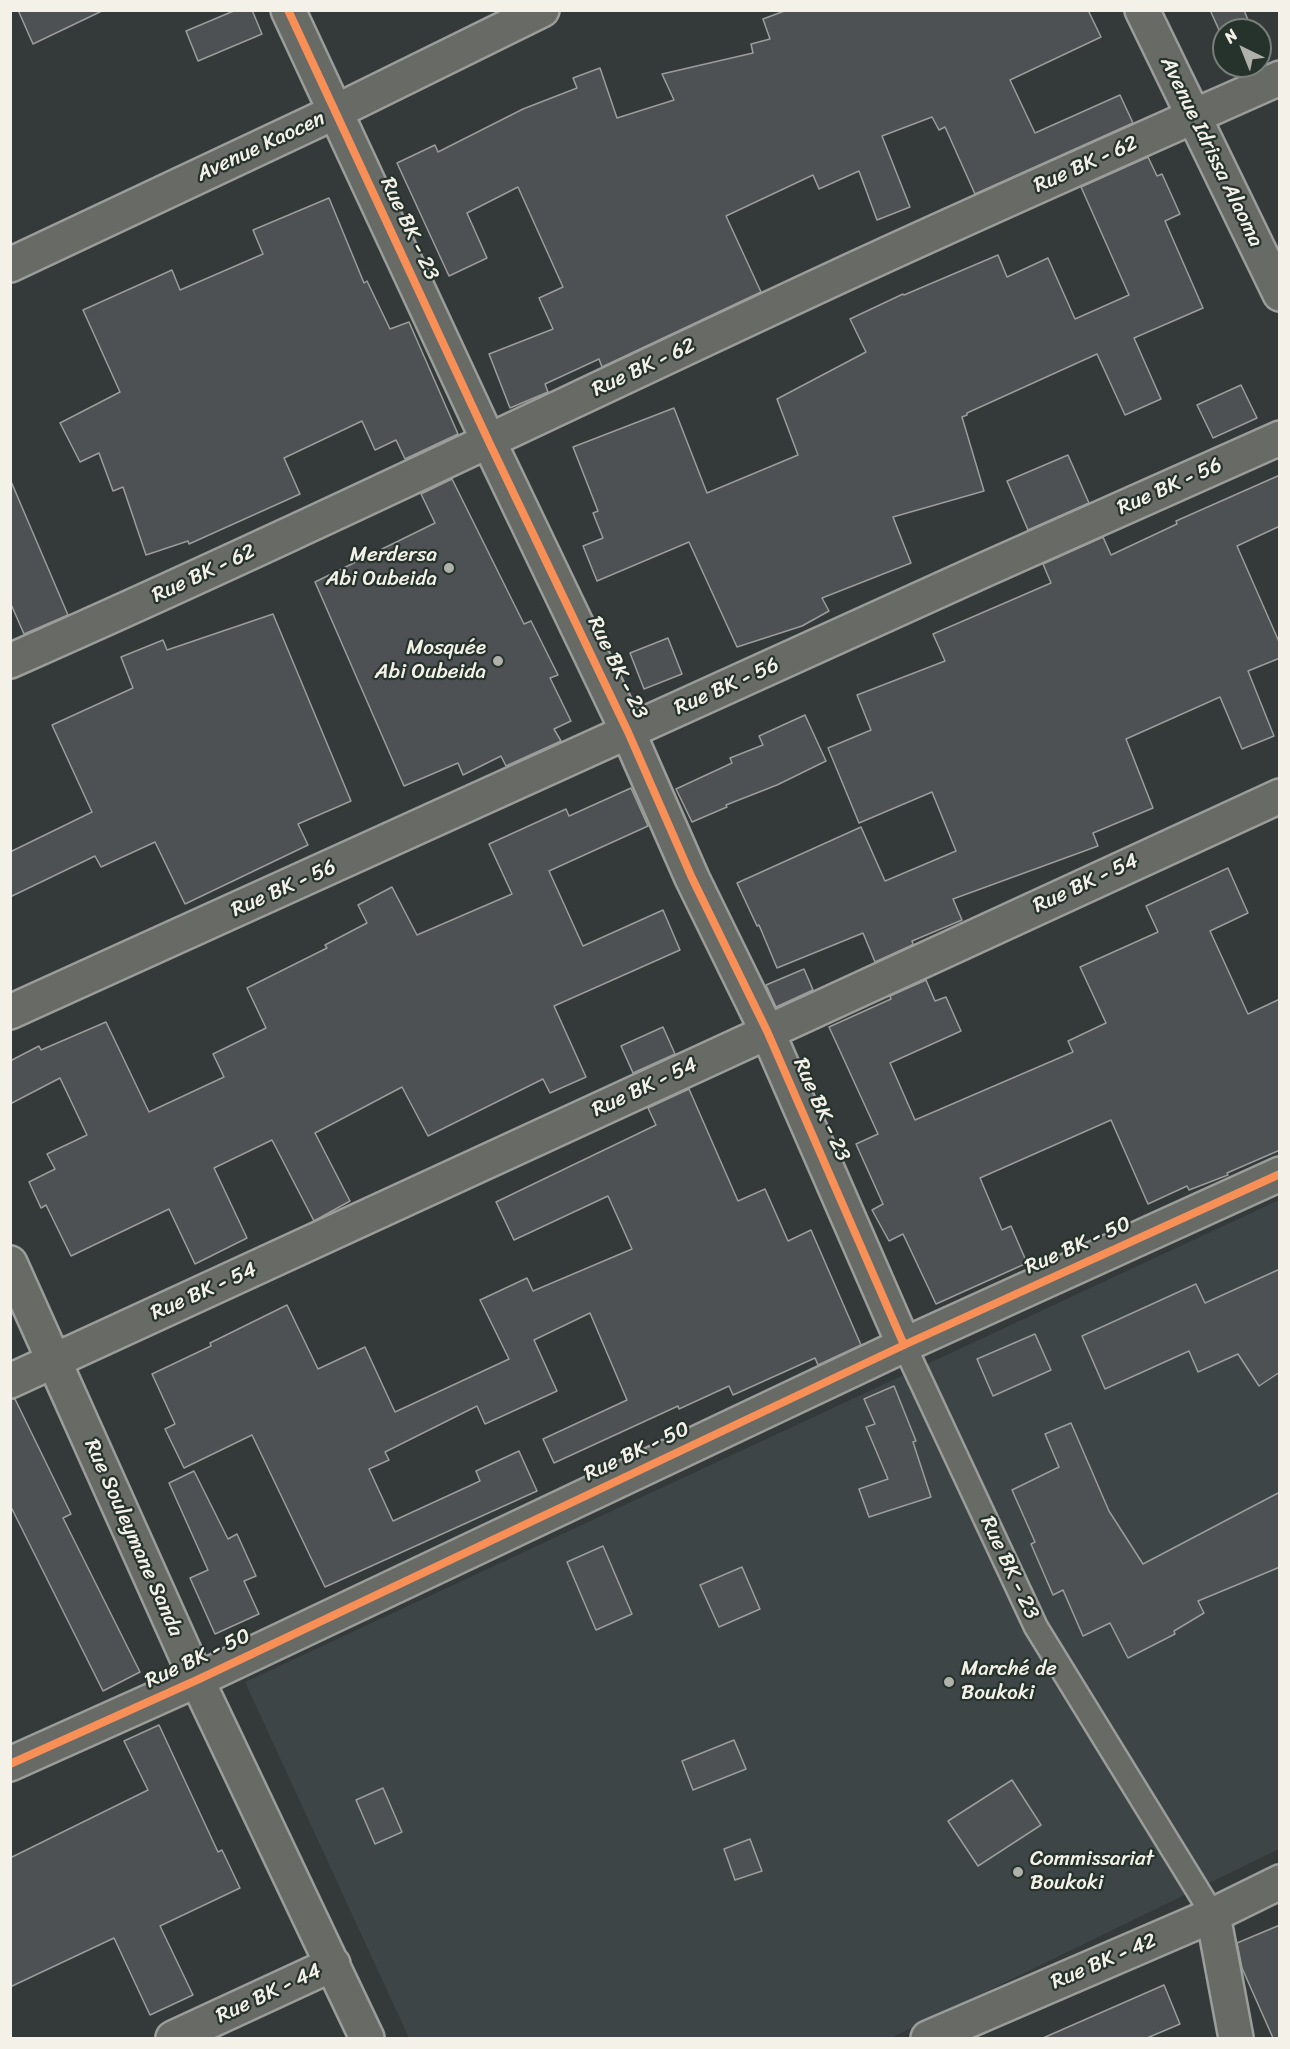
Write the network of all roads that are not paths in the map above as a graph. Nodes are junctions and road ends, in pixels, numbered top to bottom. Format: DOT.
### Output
graph roads {
  1 [pos="288,10"];
  2 [pos="542,10"];
  3 [pos="1142,10"];
  4 [pos="1280,78"];
  5 [pos="336,112"];
  6 [pos="1193,117"];
  7 [pos="10,265"];
  8 [pos="1280,294"];
  9 [pos="1280,438"];
  10 [pos="489,442"];
  11 [pos="10,662"];
  12 [pos="628,732"];
  13 [pos="1280,796"];
  14 [pos="10,1012"];
  15 [pos="767,1031"];
  16 [pos="1280,1174"];
  17 [pos="10,1263"];
  18 [pos="904,1345"];
  19 [pos="53,1360"];
  20 [pos="10,1381"];
  21 [pos="197,1680"];
  22 [pos="10,1764"];
  23 [pos="1280,1882"];
  24 [pos="1214,1916"];
  25 [pos="333,1965"];
  26 [pos="172,2038"];
  27 [pos="367,2038"];
  28 [pos="928,2038"];
  29 [pos="1236,2038"];
  1 -- 5 [label="street, Rue BK - 23"];
  2 -- 5 [label="street, Avenue Kaocen"];
  3 -- 6 [label="street, Avenue Idrissa Alaoma"];
  4 -- 6 [label="street, Rue BK - 62"];
  5 -- 7 [label="street, Avenue Kaocen"];
  5 -- 10 [label="street, Rue BK - 23"];
  6 -- 8 [label="street, Avenue Idrissa Alaoma"];
  6 -- 10 [label="street, Rue BK - 62"];
  9 -- 12 [label="street, Rue BK - 56"];
  10 -- 11 [label="street, Rue BK - 62"];
  10 -- 12 [label="street, Rue BK - 23"];
  12 -- 14 [label="street, Rue BK - 56"];
  12 -- 15 [label="street, Rue BK - 23"];
  13 -- 15 [label="street, Rue BK - 54"];
  15 -- 18 [label="street, Rue BK - 23"];
  15 -- 19 [label="street, Rue BK - 54"];
  16 -- 18 [label="street, Rue BK - 50"];
  17 -- 19 [label="street, Rue Souleymane Sanda"];
  18 -- 21 [label="street, Rue BK - 50"];
  18 -- 24 [label="lane, Rue BK - 23"];
  19 -- 20 [label="street, Rue BK - 54"];
  19 -- 21 [label="street, Rue Souleymane Sanda"];
  21 -- 22 [label="street, Rue BK - 50"];
  21 -- 25 [label="street, Rue Souleymane Sanda"];
  23 -- 24 [label="street, Rue BK - 42"];
  24 -- 28 [label="street, Rue BK - 42"];
  24 -- 29 [label="street, Rue BK - 23"];
  25 -- 26 [label="street, Rue BK - 44"];
  25 -- 27 [label="street, Rue Souleymane Sanda"];
}
